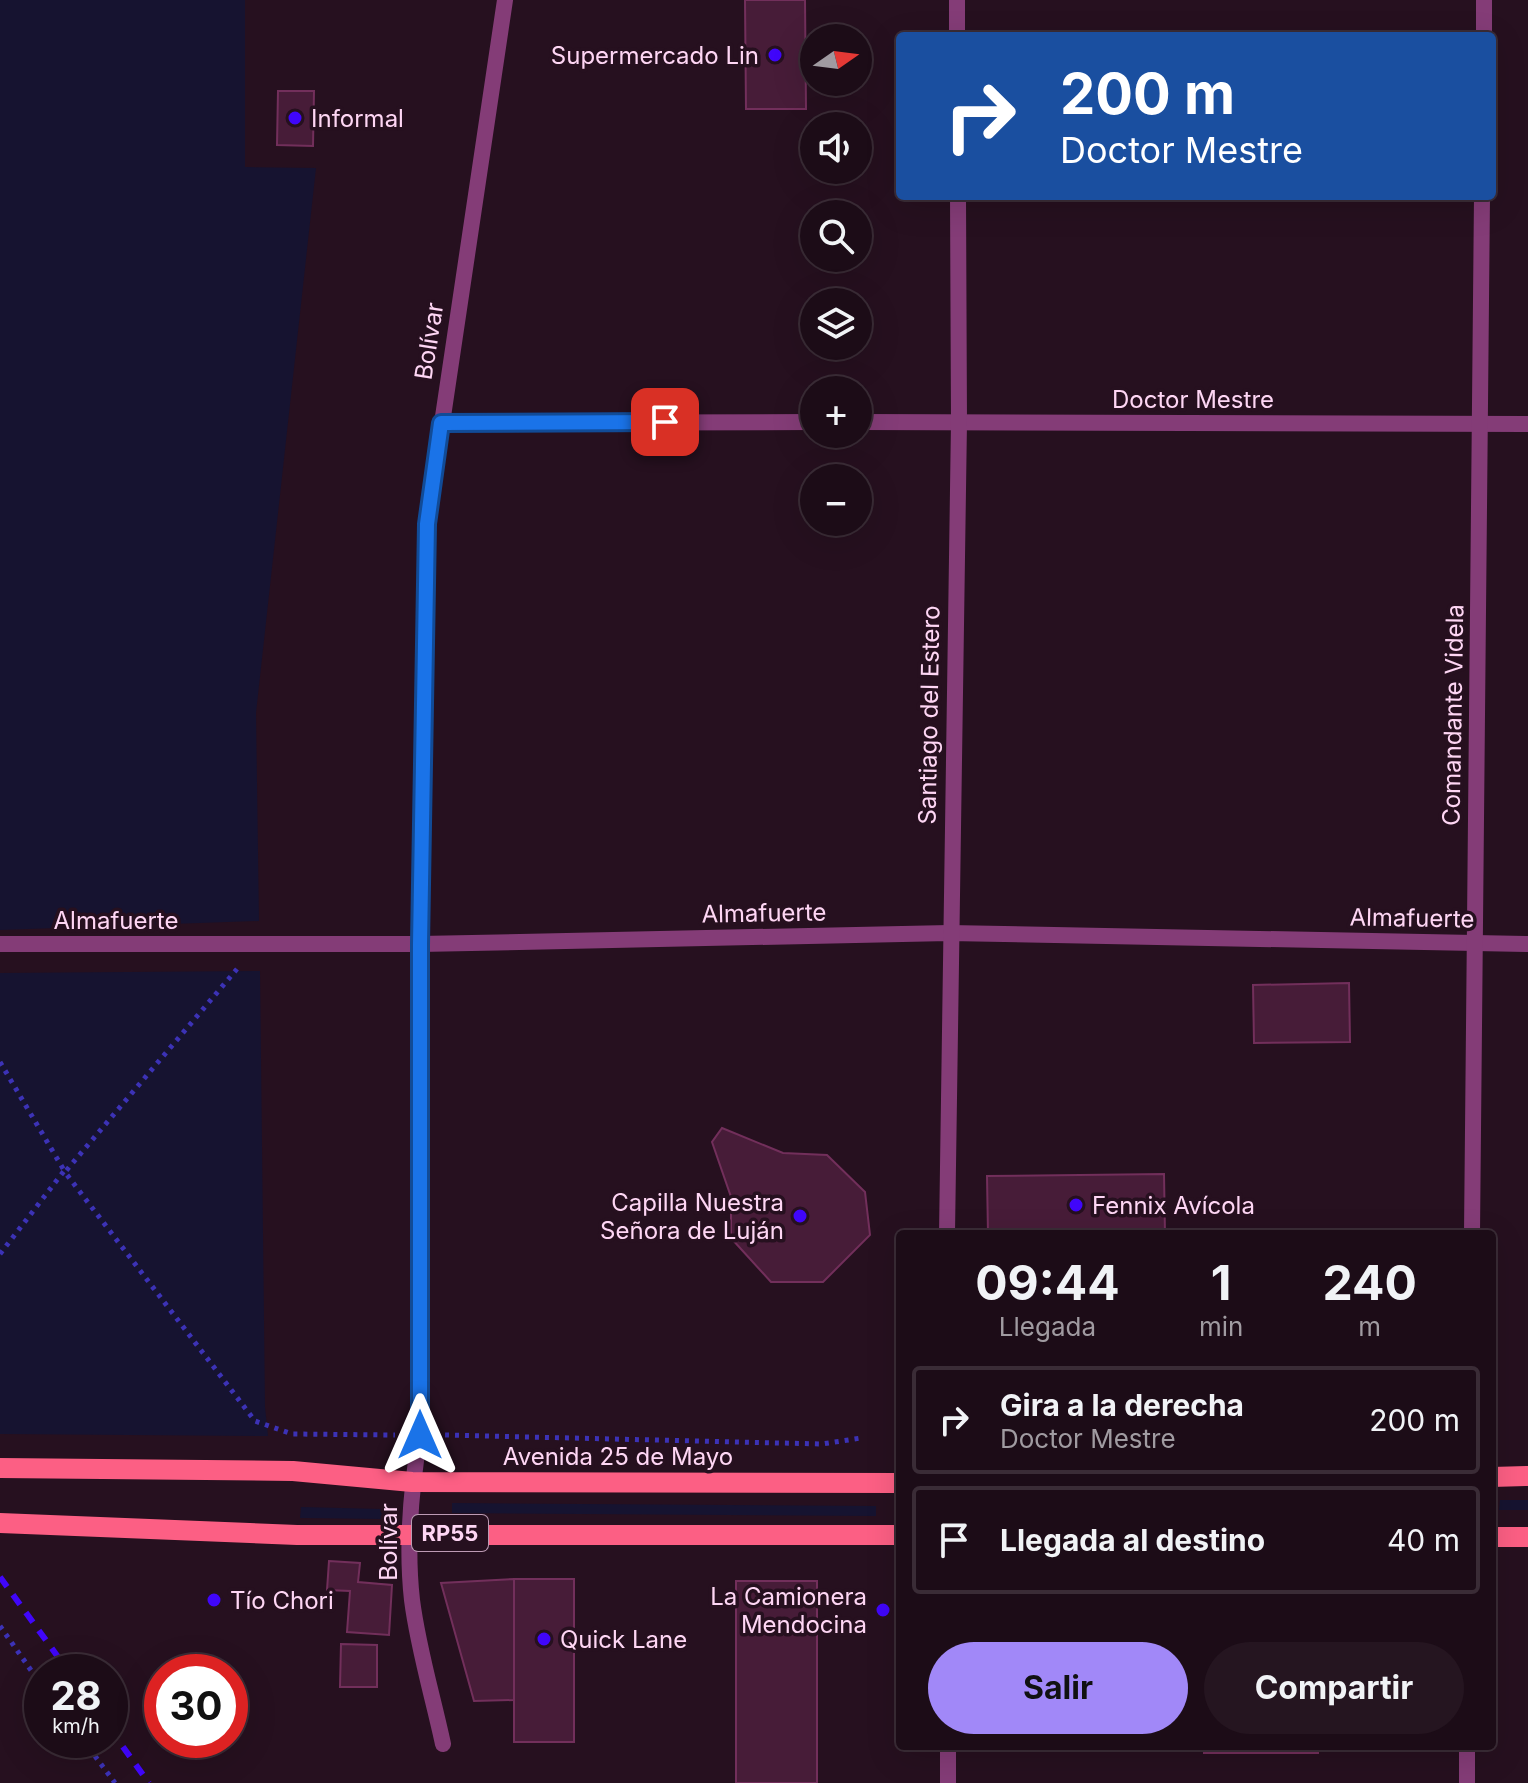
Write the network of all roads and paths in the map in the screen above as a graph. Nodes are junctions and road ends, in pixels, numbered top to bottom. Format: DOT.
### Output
graph roads {
  1 [pos="505,0"];
  2 [pos="957,0"];
  3 [pos="1484,0"];
  4 [pos="957,32"];
  5 [pos="1484,32"];
  6 [pos="958,200"];
  7 [pos="1482,200"];
  8 [pos="800,422"];
  9 [pos="872,422"];
  10 [pos="959,422"];
  11 [pos="441,423"];
  12 [pos="1479,424"];
  13 [pos="1528,424"];
  14 [pos="949,933"];
  15 [pos="1475,943"];
  16 [pos="0,944"];
  17 [pos="258,944"];
  18 [pos="420,944"];
  19 [pos="1528,944"];
  20 [pos="0,1062"];
  21 [pos="65,1172"];
  22 [pos="947,1230"];
  23 [pos="1472,1230"];
  24 [pos="0,1254"];
  25 [pos="420,1435"];
  26 [pos="861,1438"];
  27 [pos="0,1468"];
  28 [pos="1528,1476"];
  29 [pos="1496,1477"];
  30 [pos="412,1482"];
  31 [pos="896,1483"];
  32 [pos="0,1523"];
  33 [pos="410,1533"];
  34 [pos="896,1535"];
  35 [pos="1496,1537"];
  36 [pos="1528,1537"];
  37 [pos="0,1626"];
  38 [pos="24,1660"];
  39 [pos="443,1744"];
  40 [pos="948,1750"];
  41 [pos="1467,1750"];
  42 [pos="96,1758"];
  43 [pos="115,1783"];
  44 [pos="948,1783"];
  45 [pos="1467,1783"];
  1 -- 11 [label="street, Bolívar"];
  2 -- 4 [label="street"];
  3 -- 5 [label="street"];
  6 -- 10 [label="street, Santiago del Estero"];
  7 -- 12 [label="street, Comandante Videla"];
  8 -- 11 [label="street"];
  9 -- 10 [label="street, Doctor Mestre"];
  10 -- 12 [label="street, Doctor Mestre"];
  10 -- 14 [label="street, Santiago del Estero"];
  11 -- 18 [label="street, Bolívar"];
  12 -- 13 [label="street, Doctor Mestre"];
  12 -- 15 [label="street, Comandante Videla"];
  14 -- 15 [label="street, Almafuerte"];
  14 -- 18 [label="street, Almafuerte"];
  14 -- 22 [label="street, Santiago del Estero"];
  15 -- 19 [label="street, Almafuerte"];
  15 -- 23 [label="street, Comandante Videla"];
  16 -- 17 [label="street, Almafuerte"];
  17 -- 18 [label="street, Almafuerte"];
  17 -- 21 [label="path"];
  18 -- 25 [label="street, Bolívar"];
  20 -- 21 [label="path"];
  21 -- 24 [label="path"];
  21 -- 25 [label="path"];
  25 -- 26 [label="path"];
  25 -- 30 [label="street, Bolívar"];
  27 -- 30 [label="main road, Avenida 25 de Mayo / RP55"];
  28 -- 29 [label="main road"];
  30 -- 31 [label="main road, Avenida 25 de Mayo / RP55"];
  30 -- 33 [label="street, Bolívar"];
  32 -- 33 [label="main road, RP55"];
  33 -- 34 [label="main road, RP55"];
  33 -- 39 [label="street, Bolívar"];
  35 -- 36 [label="main road"];
  37 -- 38 [label="path"];
  40 -- 44 [label="street"];
  41 -- 45 [label="street"];
  42 -- 43 [label="path"];
}
